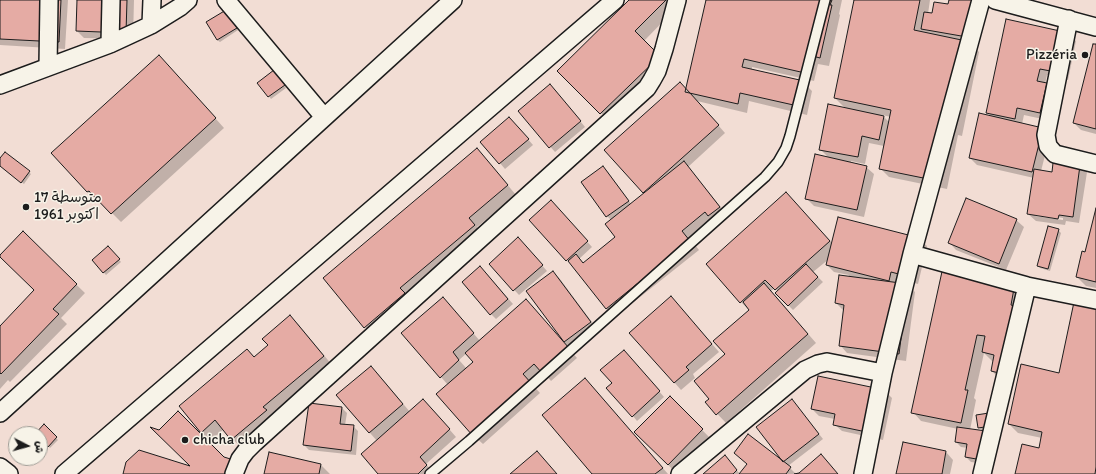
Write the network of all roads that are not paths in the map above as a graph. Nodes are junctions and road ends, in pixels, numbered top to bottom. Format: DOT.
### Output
graph roads {
  1 [pos="50,0"];
  2 [pos="111,0"];
  3 [pos="152,0"];
  4 [pos="188,0"];
  5 [pos="226,0"];
  6 [pos="452,0"];
  7 [pos="615,0"];
  8 [pos="677,0"];
  9 [pos="825,0"];
  10 [pos="981,0"];
  11 [pos="995,0"];
  12 [pos="1069,19"];
  13 [pos="151,25"];
  14 [pos="1096,27"];
  15 [pos="110,44"];
  16 [pos="48,67"];
  17 [pos="0,85"];
  18 [pos="324,117"];
  19 [pos="1096,164"];
  20 [pos="912,254"];
  21 [pos="1027,286"];
  22 [pos="1096,300"];
  23 [pos="883,373"];
  24 [pos="0,413"];
  25 [pos="0,466"];
  26 [pos="9,474"];
  27 [pos="64,474"];
  28 [pos="234,474"];
  29 [pos="430,474"];
  30 [pos="680,474"];
  31 [pos="863,474"];
  32 [pos="982,474"];
  1 -- 16 [label="street"];
  2 -- 15 [label="street"];
  3 -- 13 [label="street"];
  4 -- 13 [label="street"];
  5 -- 18 [label="street"];
  6 -- 18 [label="street"];
  7 -- 27 [label="street"];
  8 -- 28 [label="street"];
  9 -- 29 [label="lane"];
  10 -- 20 [label="street"];
  11 -- 12 [label="street"];
  12 -- 14 [label="street"];
  12 -- 19 [label="street"];
  13 -- 15 [label="street"];
  15 -- 16 [label="street"];
  16 -- 17 [label="street"];
  18 -- 24 [label="street"];
  20 -- 21 [label="street"];
  20 -- 23 [label="street"];
  21 -- 22 [label="street"];
  21 -- 32 [label="street"];
  23 -- 30 [label="street"];
  23 -- 31 [label="street"];
  25 -- 26 [label="street"];
}
